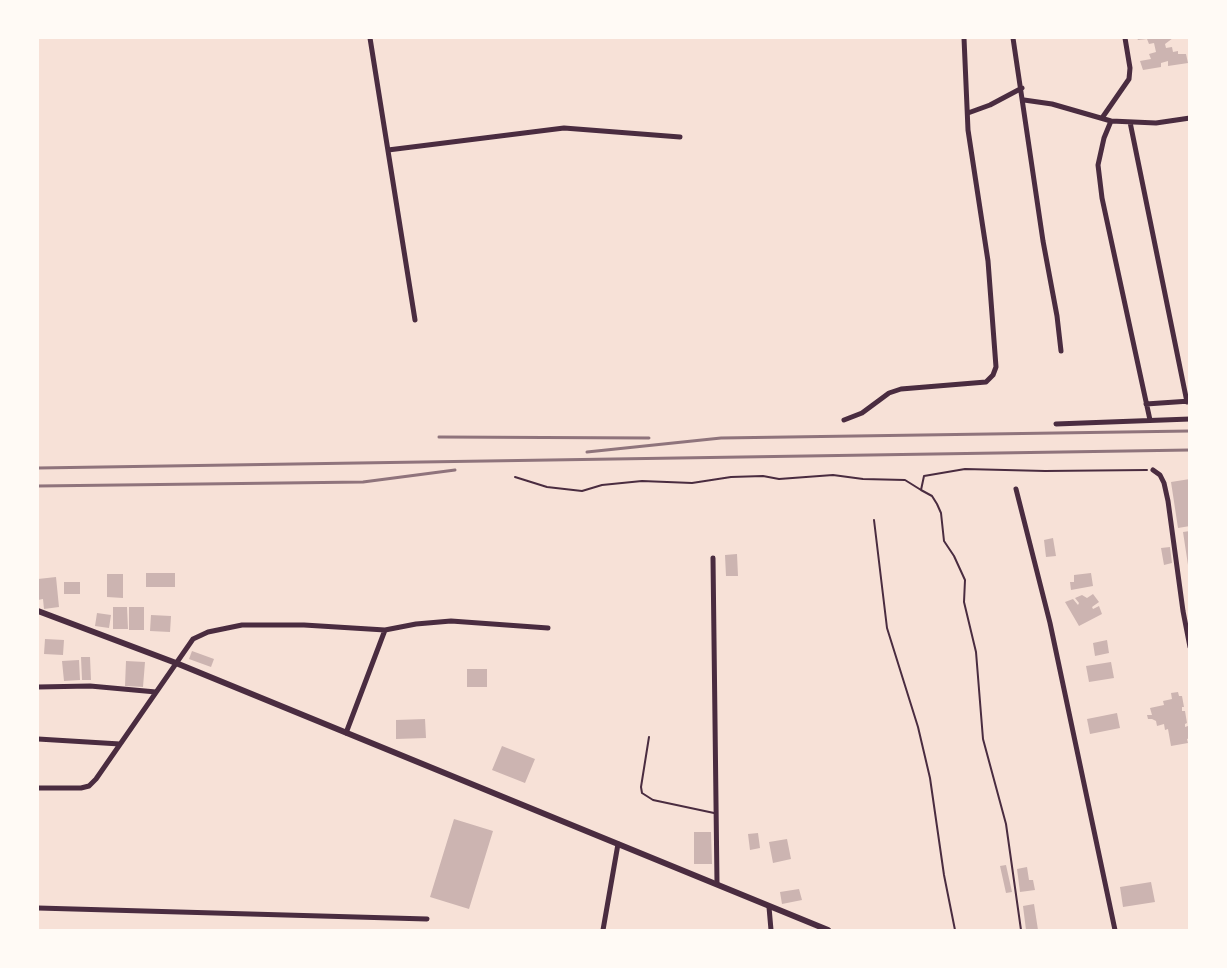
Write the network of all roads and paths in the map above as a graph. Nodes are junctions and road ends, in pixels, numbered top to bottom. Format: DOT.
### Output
graph roads {
  1 [pos="370,38"];
  2 [pos="964,38"];
  3 [pos="1013,38"];
  4 [pos="1125,38"];
  5 [pos="1022,88"];
  6 [pos="1024,100"];
  7 [pos="968,113"];
  8 [pos="1102,117"];
  9 [pos="1190,118"];
  10 [pos="1111,121"];
  11 [pos="1130,122"];
  12 [pos="680,137"];
  13 [pos="388,150"];
  14 [pos="415,320"];
  15 [pos="1060,351"];
  16 [pos="1188,401"];
  17 [pos="1146,404"];
  18 [pos="1190,418"];
  19 [pos="844,420"];
  20 [pos="1150,420"];
  21 [pos="1056,424"];
  22 [pos="1153,470"];
  23 [pos="515,477"];
  24 [pos="1016,489"];
  25 [pos="921,490"];
  26 [pos="874,520"];
  27 [pos="713,558"];
  28 [pos="38,611"];
  29 [pos="548,628"];
  30 [pos="385,630"];
  31 [pos="1190,647"];
  32 [pos="176,663"];
  33 [pos="38,687"];
  34 [pos="156,692"];
  35 [pos="346,733"];
  36 [pos="649,737"];
  37 [pos="38,740"];
  38 [pos="120,744"];
  39 [pos="38,788"];
  40 [pos="716,813"];
  41 [pos="618,844"];
  42 [pos="717,884"];
  43 [pos="38,908"];
  44 [pos="769,908"];
  45 [pos="427,919"];
  46 [pos="603,930"];
  47 [pos="771,930"];
  48 [pos="828,930"];
  49 [pos="955,930"];
  50 [pos="1021,930"];
  51 [pos="1115,930"];
  1 -- 13 [label="street"];
  2 -- 7 [label="street"];
  3 -- 5 [label="street"];
  4 -- 8 [label="street"];
  5 -- 6 [label="street"];
  5 -- 7 [label="street"];
  6 -- 8 [label="street"];
  6 -- 15 [label="street"];
  7 -- 19 [label="street"];
  8 -- 10 [label="street"];
  9 -- 11 [label="street"];
  10 -- 11 [label="street"];
  10 -- 17 [label="street"];
  11 -- 16 [label="street"];
  12 -- 13 [label="street"];
  13 -- 14 [label="street"];
  16 -- 17 [label="street"];
  17 -- 20 [label="street"];
  18 -- 20 [label="street"];
  20 -- 21 [label="street"];
  22 -- 25 [label="path"];
  22 -- 31 [label="street"];
  23 -- 25 [label="path"];
  24 -- 51 [label="street"];
  25 -- 50 [label="path"];
  26 -- 49 [label="path"];
  27 -- 40 [label="street"];
  28 -- 32 [label="street"];
  29 -- 30 [label="street"];
  30 -- 32 [label="street"];
  30 -- 35 [label="street"];
  32 -- 34 [label="street"];
  32 -- 35 [label="street"];
  33 -- 34 [label="street"];
  34 -- 38 [label="street"];
  35 -- 41 [label="street"];
  36 -- 40 [label="lane"];
  37 -- 38 [label="street"];
  38 -- 39 [label="street"];
  40 -- 42 [label="street"];
  41 -- 42 [label="street"];
  41 -- 46 [label="street"];
  42 -- 44 [label="street"];
  43 -- 45 [label="street"];
  44 -- 47 [label="street"];
  44 -- 48 [label="street"];
}
